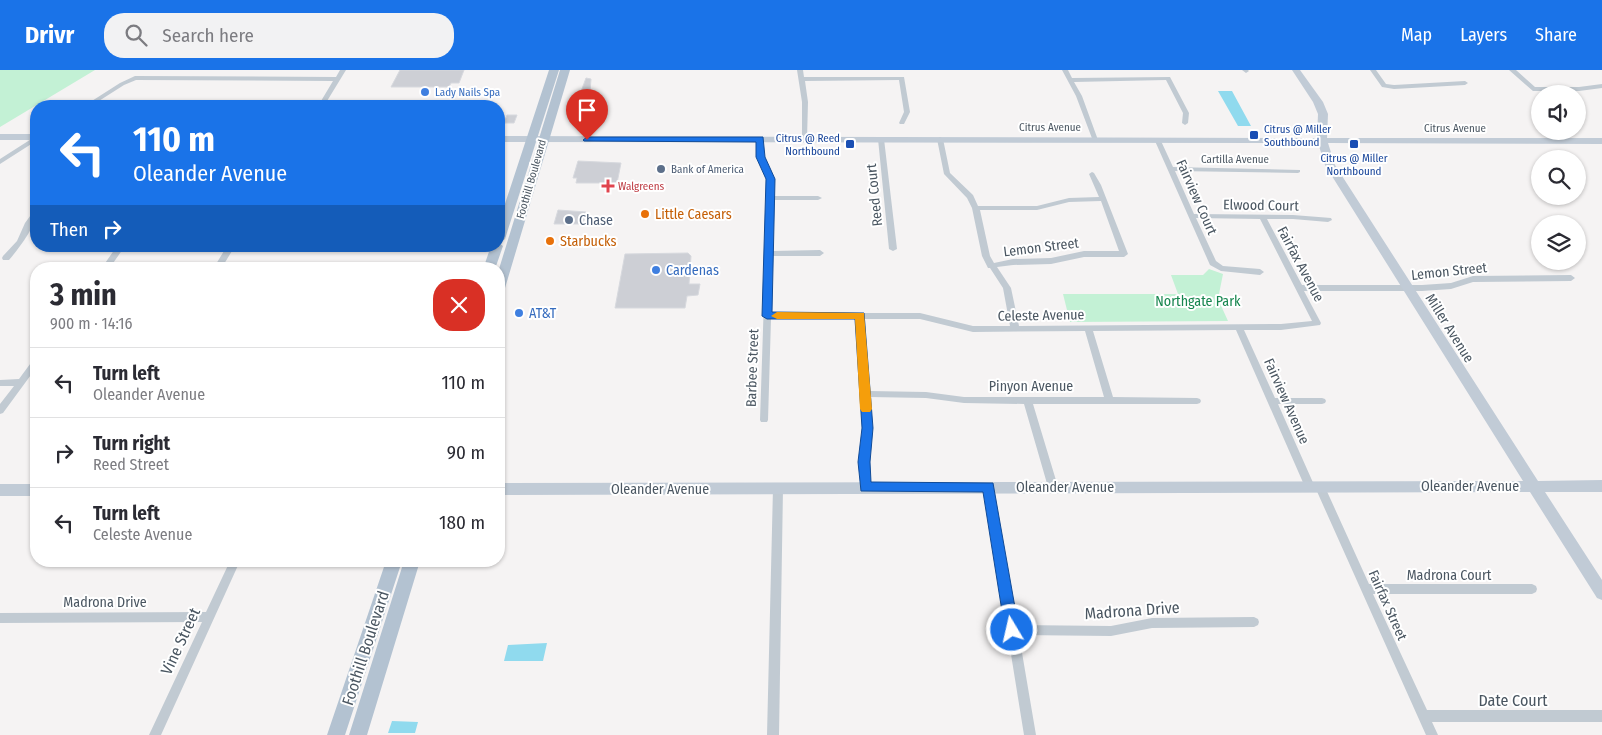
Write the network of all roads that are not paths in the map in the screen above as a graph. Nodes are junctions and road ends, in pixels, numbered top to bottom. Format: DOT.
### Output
graph roads {
  1 [pos="343,70"];
  2 [pos="554,70"];
  3 [pos="565,70"];
  4 [pos="800,70"];
  5 [pos="1065,70"];
  6 [pos="1296,70"];
  7 [pos="1373,70"];
  8 [pos="1512,70"];
  9 [pos="902,78"];
  10 [pos="338,79"];
  11 [pos="801,79"];
  12 [pos="1070,80"];
  13 [pos="1465,83"];
  14 [pos="1384,86"];
  15 [pos="1602,86"];
  16 [pos="97,100"];
  17 [pos="325,100"];
  18 [pos="902,123"];
  19 [pos="1185,123"];
  20 [pos="0,137"];
  21 [pos="30,138"];
  22 [pos="505,139"];
  23 [pos="537,139"];
  24 [pos="760,139"];
  25 [pos="804,139"];
  26 [pos="881,139"];
  27 [pos="940,139"];
  28 [pos="1096,140"];
  29 [pos="1322,140"];
  30 [pos="1602,140"];
  31 [pos="1158,141"];
  32 [pos="30,142"];
  33 [pos="0,162"];
  34 [pos="1171,169"];
  35 [pos="1298,171"];
  36 [pos="1092,174"];
  37 [pos="771,198"];
  38 [pos="818,198"];
  39 [pos="1103,199"];
  40 [pos="976,208"];
  41 [pos="1192,216"];
  42 [pos="1262,216"];
  43 [pos="1328,220"];
  44 [pos="30,222"];
  45 [pos="505,223"];
  46 [pos="893,249"];
  47 [pos="768,254"];
  48 [pos="820,254"];
  49 [pos="6,258"];
  50 [pos="505,264"];
  51 [pos="991,266"];
  52 [pos="1260,272"];
  53 [pos="1571,278"];
  54 [pos="1299,288"];
  55 [pos="1407,288"];
  56 [pos="767,316"];
  57 [pos="860,316"];
  58 [pos="1317,323"];
  59 [pos="1239,327"];
  60 [pos="1015,328"];
  61 [pos="1088,328"];
  62 [pos="30,370"];
  63 [pos="21,382"];
  64 [pos="0,383"];
  65 [pos="865,394"];
  66 [pos="1028,400"];
  67 [pos="1110,400"];
  68 [pos="1197,401"];
  69 [pos="1271,401"];
  70 [pos="1322,401"];
  71 [pos="0,412"];
  72 [pos="764,420"];
  73 [pos="1533,486"];
  74 [pos="1602,486"];
  75 [pos="866,487"];
  76 [pos="989,487"];
  77 [pos="1053,487"];
  78 [pos="1315,487"];
  79 [pos="778,488"];
  80 [pos="505,489"];
  81 [pos="0,490"];
  82 [pos="30,490"];
  83 [pos="232,567"];
  84 [pos="392,567"];
  85 [pos="410,567"];
  86 [pos="1366,589"];
  87 [pos="1532,589"];
  88 [pos="1602,594"];
  89 [pos="209,617"];
  90 [pos="0,618"];
  91 [pos="1254,622"];
  92 [pos="1012,630"];
  93 [pos="1423,716"];
  94 [pos="1602,716"];
  95 [pos="155,735"];
  96 [pos="336,735"];
  97 [pos="358,735"];
  98 [pos="773,735"];
  99 [pos="1030,735"];
  100 [pos="1432,735"];
  1 -- 10 [label="street"];
  2 -- 23 [label="main road, Foothill Boulevard"];
  3 -- 23 [label="main road, Foothill Boulevard"];
  4 -- 11 [label="street"];
  5 -- 12 [label="street"];
  6 -- 29 [label="street, Miller Avenue"];
  7 -- 14 [label="street"];
  8 -- 15 [label="street"];
  9 -- 11 [label="street"];
  9 -- 18 [label="street"];
  10 -- 16 [label="street"];
  10 -- 17 [label="street"];
  11 -- 25 [label="street"];
  12 -- 19 [label="street"];
  12 -- 28 [label="street"];
  13 -- 14 [label="street"];
  20 -- 21 [label="street"];
  22 -- 23 [label="street, Citrus Avenue"];
  23 -- 24 [label="street, Citrus Avenue"];
  23 -- 45 [label="main road, Foothill Boulevard"];
  23 -- 50 [label="main road, Foothill Boulevard"];
  24 -- 25 [label="street, Citrus Avenue"];
  24 -- 37 [label="street, Barbee Street"];
  25 -- 26 [label="street, Citrus Avenue"];
  26 -- 27 [label="street, Citrus Avenue"];
  26 -- 46 [label="street, Reed Court"];
  27 -- 28 [label="street, Citrus Avenue"];
  27 -- 40 [label="street"];
  28 -- 31 [label="street, Citrus Avenue"];
  29 -- 30 [label="street, Citrus Avenue"];
  29 -- 31 [label="street, Citrus Avenue"];
  29 -- 55 [label="street, Miller Avenue"];
  31 -- 34 [label="street, Fairview Court"];
  32 -- 33 [label="street"];
  34 -- 35 [label="street, Cartilla Avenue"];
  34 -- 41 [label="street, Fairview Court"];
  36 -- 39 [label="street"];
  37 -- 38 [label="street"];
  37 -- 47 [label="street, Barbee Street"];
  39 -- 40 [label="street"];
  39 -- 51 [label="street, Lemon Street"];
  40 -- 51 [label="street"];
  41 -- 42 [label="street, Elwood Court"];
  41 -- 52 [label="street, Fairview Court"];
  42 -- 43 [label="street, Elwood Court"];
  42 -- 54 [label="street, Fairfax Avenue"];
  44 -- 49 [label="street"];
  47 -- 48 [label="street"];
  47 -- 56 [label="street, Barbee Street"];
  51 -- 60 [label="street"];
  53 -- 55 [label="street, Lemon Street"];
  54 -- 55 [label="street, Lemon Street"];
  54 -- 58 [label="street, Fairfax Avenue"];
  55 -- 73 [label="street, Miller Avenue"];
  56 -- 57 [label="street, Celeste Avenue"];
  56 -- 72 [label="street, Barbee Street"];
  57 -- 60 [label="street, Celeste Avenue"];
  57 -- 65 [label="street"];
  58 -- 59 [label="street, Celeste Avenue"];
  59 -- 61 [label="street, Celeste Avenue"];
  59 -- 69 [label="street, Fairview Avenue"];
  60 -- 61 [label="street, Celeste Avenue"];
  61 -- 67 [label="street"];
  62 -- 63 [label="street"];
  63 -- 64 [label="street"];
  63 -- 71 [label="street"];
  65 -- 66 [label="street, Pinyon Avenue"];
  65 -- 75 [label="street"];
  66 -- 67 [label="street, Pinyon Avenue"];
  66 -- 77 [label="street"];
  67 -- 68 [label="street, Pinyon Avenue"];
  69 -- 70 [label="street"];
  69 -- 78 [label="street, Fairview Avenue"];
  73 -- 74 [label="street, Oleander Avenue"];
  73 -- 78 [label="street, Oleander Avenue"];
  73 -- 88 [label="street, Miller Avenue"];
  75 -- 76 [label="street, Oleander Avenue"];
  75 -- 79 [label="street, Oleander Avenue"];
  76 -- 77 [label="street, Oleander Avenue"];
  76 -- 92 [label="street"];
  77 -- 78 [label="street, Oleander Avenue"];
  78 -- 86 [label="street, Fairfax Street"];
  79 -- 80 [label="street, Oleander Avenue"];
  79 -- 98 [label="street"];
  81 -- 82 [label="street"];
  83 -- 89 [label="street, Vine Street"];
  84 -- 96 [label="main road, Foothill Boulevard"];
  85 -- 97 [label="main road, Foothill Boulevard"];
  86 -- 87 [label="street, Madrona Court"];
  86 -- 93 [label="street, Fairfax Street"];
  89 -- 90 [label="street, Madrona Drive"];
  89 -- 95 [label="street, Vine Street"];
  91 -- 92 [label="street, Madrona Drive"];
  92 -- 99 [label="street"];
  93 -- 94 [label="street, Date Court"];
  93 -- 100 [label="street, Fairfax Street"];
}
